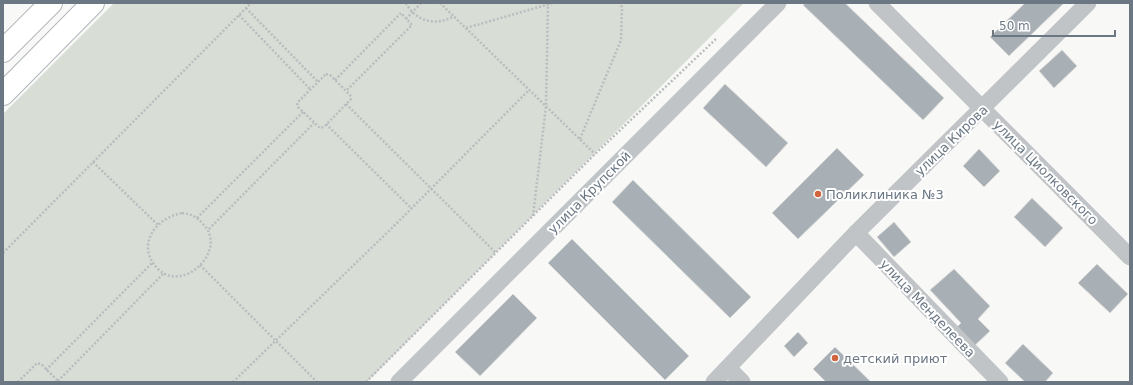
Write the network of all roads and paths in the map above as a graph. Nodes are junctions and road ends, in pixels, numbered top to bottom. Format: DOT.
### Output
graph roads {
  1 [pos="51,3"];
  2 [pos="93,3"];
  3 [pos="251,3"];
  4 [pos="406,3"];
  5 [pos="421,3"];
  6 [pos="440,3"];
  7 [pos="552,3"];
  8 [pos="621,3"];
  9 [pos="778,3"];
  10 [pos="877,3"];
  11 [pos="1088,3"];
  12 [pos="548,4"];
  13 [pos="246,8"];
  14 [pos="412,12"];
  15 [pos="239,15"];
  16 [pos="454,16"];
  17 [pos="406,19"];
  18 [pos="466,28"];
  19 [pos="720,35"];
  20 [pos="3,52"];
  21 [pos="335,80"];
  22 [pos="318,82"];
  23 [pos="310,89"];
  24 [pos="529,90"];
  25 [pos="346,91"];
  26 [pos="3,94"];
  27 [pos="346,104"];
  28 [pos="546,106"];
  29 [pos="983,108"];
  30 [pos="303,112"];
  31 [pos="314,123"];
  32 [pos="326,124"];
  33 [pos="580,139"];
  34 [pos="595,154"];
  35 [pos="93,162"];
  36 [pos="432,188"];
  37 [pos="412,208"];
  38 [pos="532,217"];
  39 [pos="198,218"];
  40 [pos="158,225"];
  41 [pos="209,229"];
  42 [pos="856,233"];
  43 [pos="3,253"];
  44 [pos="496,253"];
  45 [pos="1130,257"];
  46 [pos="152,263"];
  47 [pos="200,265"];
  48 [pos="163,274"];
  49 [pos="276,341"];
  50 [pos="728,368"];
  51 [pos="46,370"];
  52 [pos="59,381"];
  53 [pos="18,382"];
  54 [pos="233,382"];
  55 [pos="317,382"];
  56 [pos="366,382"];
  57 [pos="399,382"];
  58 [pos="714,382"];
  59 [pos="742,382"];
  60 [pos="1000,382"];
  1 -- 20 [label="main road"];
  2 -- 26 [label="main road"];
  3 -- 13 [label="path"];
  4 -- 14 [label="path"];
  5 -- 14 [label="path"];
  6 -- 16 [label="path"];
  7 -- 12 [label="path"];
  8 -- 33 [label="path"];
  9 -- 57 [label="street, улица Крупской"];
  10 -- 29 [label="street, улица Циолковского"];
  11 -- 29 [label="street, улица Кирова"];
  12 -- 18 [label="path"];
  12 -- 28 [label="path"];
  13 -- 15 [label="path"];
  13 -- 22 [label="path"];
  14 -- 16 [label="path"];
  14 -- 17 [label="path"];
  15 -- 23 [label="path"];
  15 -- 35 [label="path"];
  16 -- 18 [label="path"];
  17 -- 21 [label="path"];
  17 -- 25 [label="path"];
  18 -- 24 [label="path"];
  19 -- 34 [label="path"];
  21 -- 22 [label="path"];
  21 -- 25 [label="path"];
  22 -- 23 [label="path"];
  23 -- 30 [label="path"];
  24 -- 28 [label="path"];
  24 -- 36 [label="path"];
  25 -- 27 [label="path"];
  27 -- 32 [label="path"];
  27 -- 36 [label="path"];
  28 -- 33 [label="path"];
  28 -- 38 [label="path"];
  29 -- 42 [label="street, улица Кирова"];
  29 -- 45 [label="street, улица Циолковского"];
  30 -- 31 [label="path"];
  30 -- 39 [label="path"];
  31 -- 32 [label="path"];
  31 -- 41 [label="path"];
  32 -- 37 [label="path"];
  33 -- 34 [label="path"];
  34 -- 38 [label="path"];
  35 -- 40 [label="path"];
  35 -- 43 [label="path"];
  36 -- 37 [label="path"];
  36 -- 44 [label="path"];
  37 -- 49 [label="path"];
  38 -- 44 [label="path"];
  39 -- 40 [label="path"];
  39 -- 41 [label="path"];
  40 -- 46 [label="path"];
  41 -- 47 [label="path"];
  42 -- 50 [label="street, улица Кирова"];
  42 -- 60 [label="street, улица Менделеева"];
  44 -- 56 [label="path"];
  46 -- 48 [label="path"];
  46 -- 51 [label="path"];
  47 -- 48 [label="path"];
  47 -- 49 [label="path"];
  48 -- 52 [label="path"];
  49 -- 54 [label="path"];
  49 -- 55 [label="path"];
  50 -- 58 [label="street, улица Кирова"];
  50 -- 59 [label="street"];
  51 -- 52 [label="path"];
  51 -- 53 [label="path"];
}
